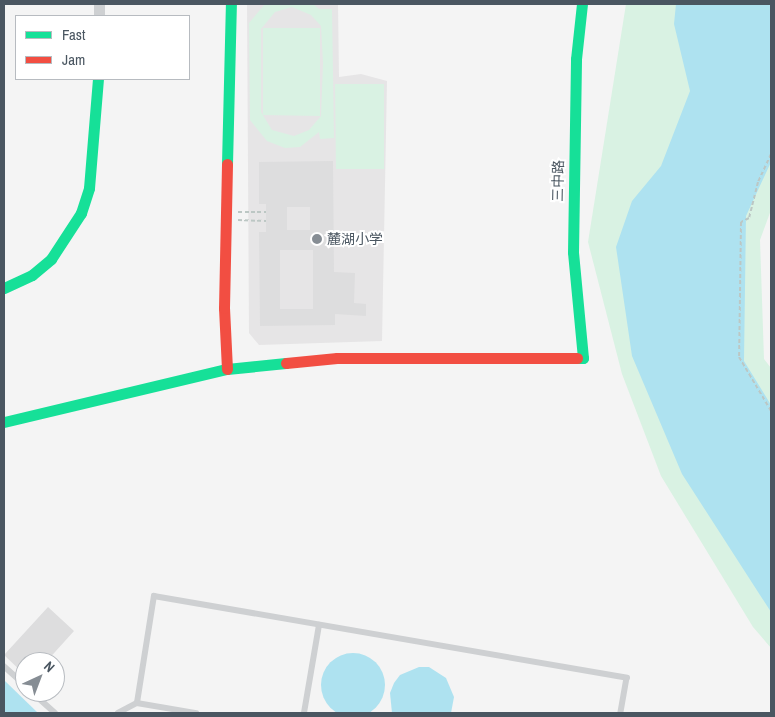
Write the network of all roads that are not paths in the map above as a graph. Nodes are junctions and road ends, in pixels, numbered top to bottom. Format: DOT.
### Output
graph roads {
  1 [pos="231,4"];
  2 [pos="582,4"];
  3 [pos="98,80"];
  4 [pos="4,288"];
  5 [pos="227,369"];
  6 [pos="4,422"];
  7 [pos="319,624"];
  8 [pos="4,666"];
  9 [pos="15,676"];
  10 [pos="43,702"];
  11 [pos="136,703"];
  12 [pos="55,713"];
  13 [pos="118,713"];
  14 [pos="196,713"];
  15 [pos="304,713"];
  16 [pos="621,713"];
  1 -- 5 [label="street"];
  2 -- 5 [label="street, 三中路"];
  3 -- 4 [label="street"];
  5 -- 6 [label="street"];
  7 -- 11 [label="lane"];
  7 -- 15 [label="lane"];
  7 -- 16 [label="lane"];
  8 -- 9 [label="lane"];
  10 -- 12 [label="lane"];
  11 -- 13 [label="lane"];
  11 -- 14 [label="lane"];
}
